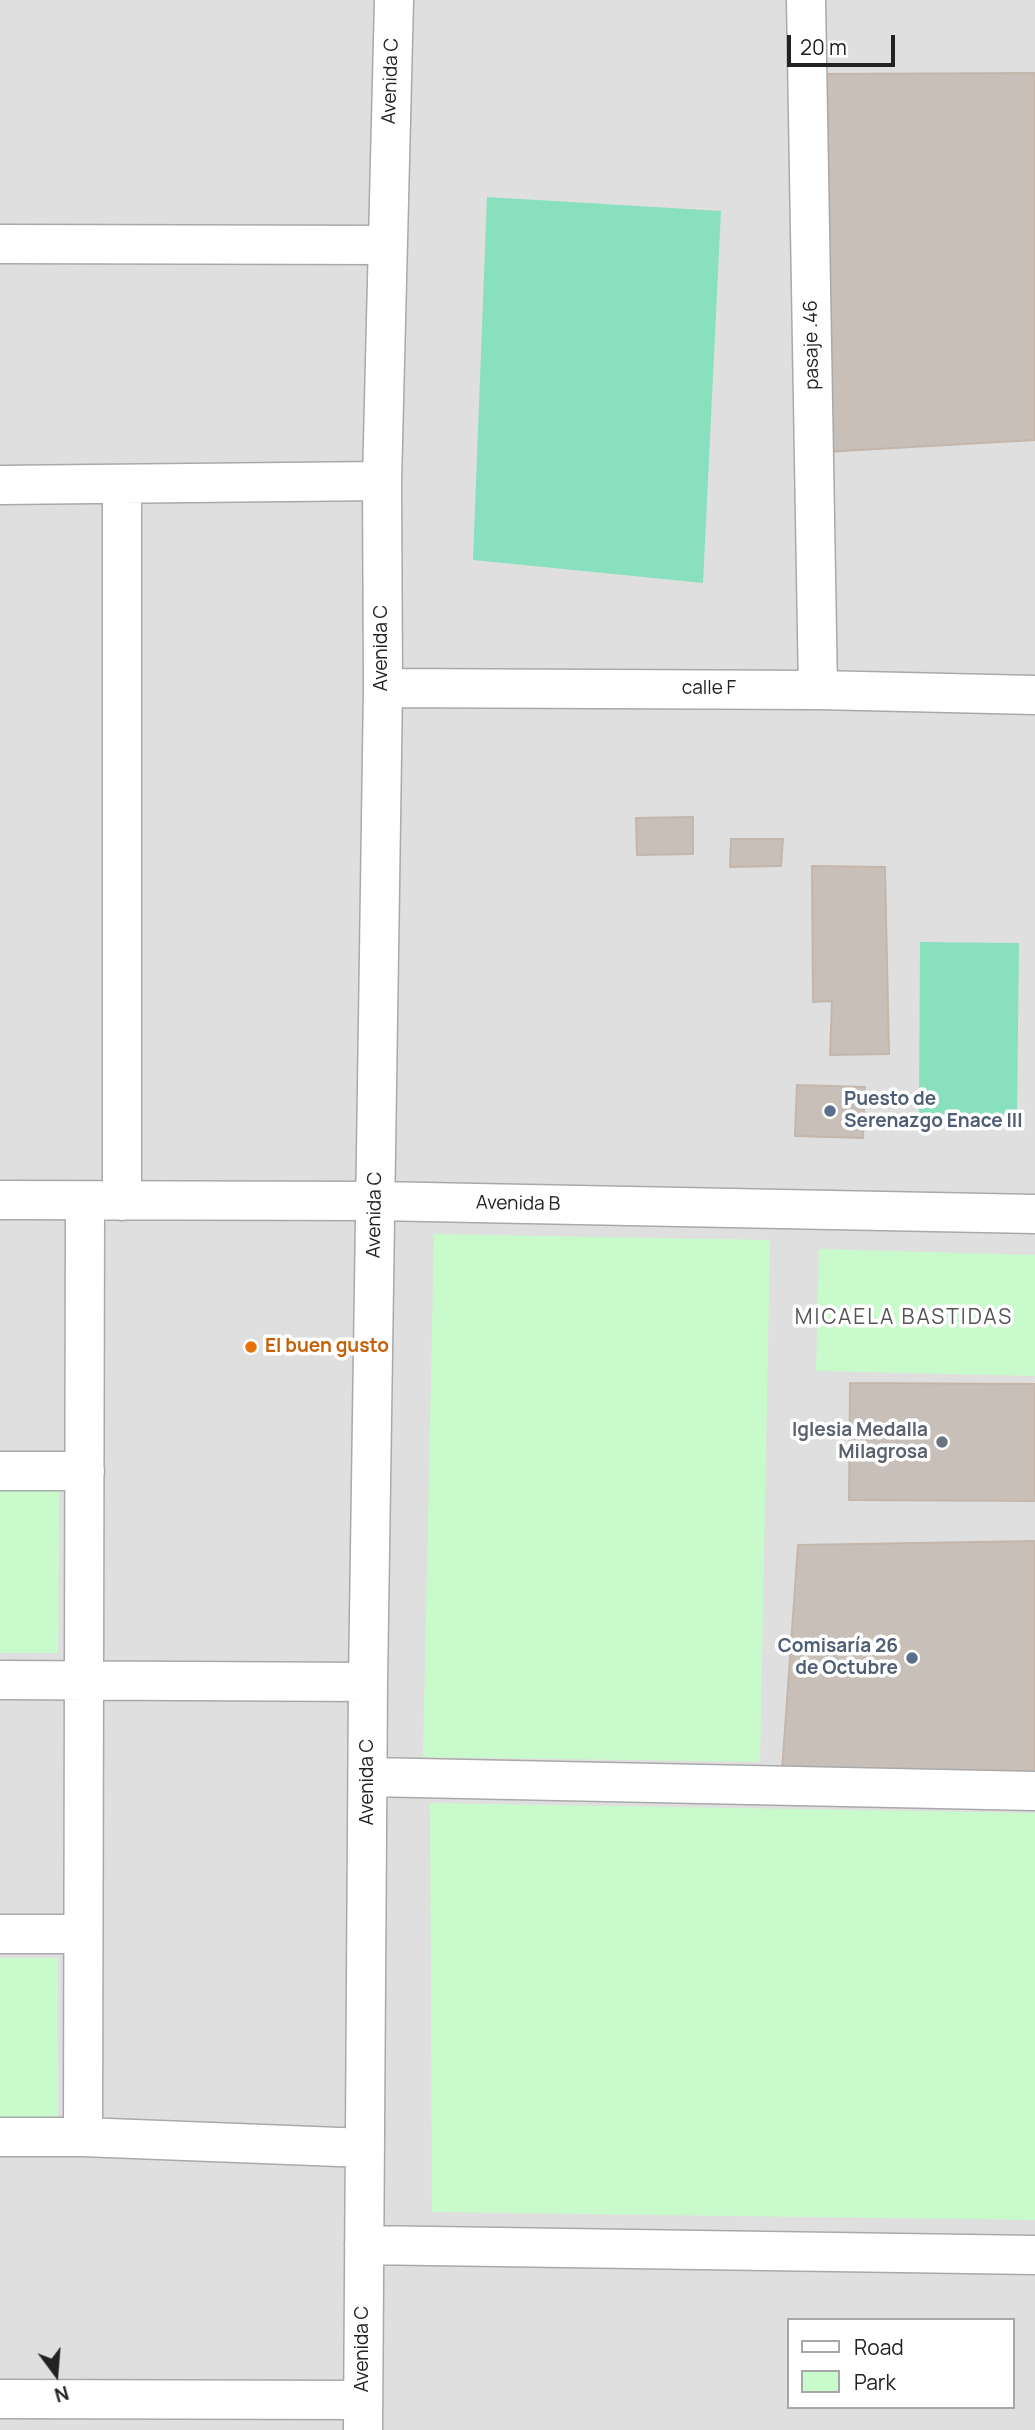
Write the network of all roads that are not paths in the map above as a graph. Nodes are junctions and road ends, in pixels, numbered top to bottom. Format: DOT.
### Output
graph roads {
  1 [pos="394,0"];
  2 [pos="806,0"];
  3 [pos="0,244"];
  4 [pos="386,244"];
  5 [pos="382,481"];
  6 [pos="0,485"];
  7 [pos="122,485"];
  8 [pos="383,688"];
  9 [pos="818,690"];
  10 [pos="1035,695"];
  11 [pos="0,1200"];
  12 [pos="104,1201"];
  13 [pos="375,1201"];
  14 [pos="1035,1214"];
  15 [pos="0,1471"];
  16 [pos="85,1471"];
  17 [pos="0,1680"];
  18 [pos="86,1681"];
  19 [pos="368,1682"];
  20 [pos="369,1777"];
  21 [pos="1035,1791"];
  22 [pos="0,1934"];
  23 [pos="82,1934"];
  24 [pos="0,2137"];
  25 [pos="83,2137"];
  26 [pos="365,2147"];
  27 [pos="364,2245"];
  28 [pos="1035,2255"];
  29 [pos="0,2399"];
  30 [pos="363,2415"];
  1 -- 4 [label="street, Avenida C"];
  2 -- 9 [label="street, pasaje .46"];
  3 -- 4 [label="street"];
  4 -- 5 [label="street, Avenida C"];
  5 -- 7 [label="street"];
  5 -- 8 [label="street, Avenida C"];
  6 -- 7 [label="street"];
  7 -- 12 [label="street"];
  8 -- 9 [label="street, calle F"];
  8 -- 13 [label="street, Avenida C"];
  9 -- 10 [label="street, calle F"];
  11 -- 12 [label="street, Avenida B"];
  12 -- 13 [label="street, Avenida B"];
  12 -- 16 [label="street"];
  13 -- 14 [label="street, Avenida B"];
  13 -- 19 [label="street, Avenida C"];
  15 -- 16 [label="street"];
  16 -- 18 [label="street"];
  17 -- 18 [label="street"];
  18 -- 19 [label="street"];
  18 -- 23 [label="street"];
  19 -- 20 [label="street, Avenida C"];
  20 -- 21 [label="street"];
  20 -- 26 [label="street, Avenida C"];
  22 -- 23 [label="street"];
  23 -- 25 [label="street"];
  24 -- 25 [label="street"];
  25 -- 26 [label="street"];
  26 -- 27 [label="street, Avenida C"];
  27 -- 28 [label="street"];
  27 -- 30 [label="street, Avenida C"];
  29 -- 30 [label="street"];
}
